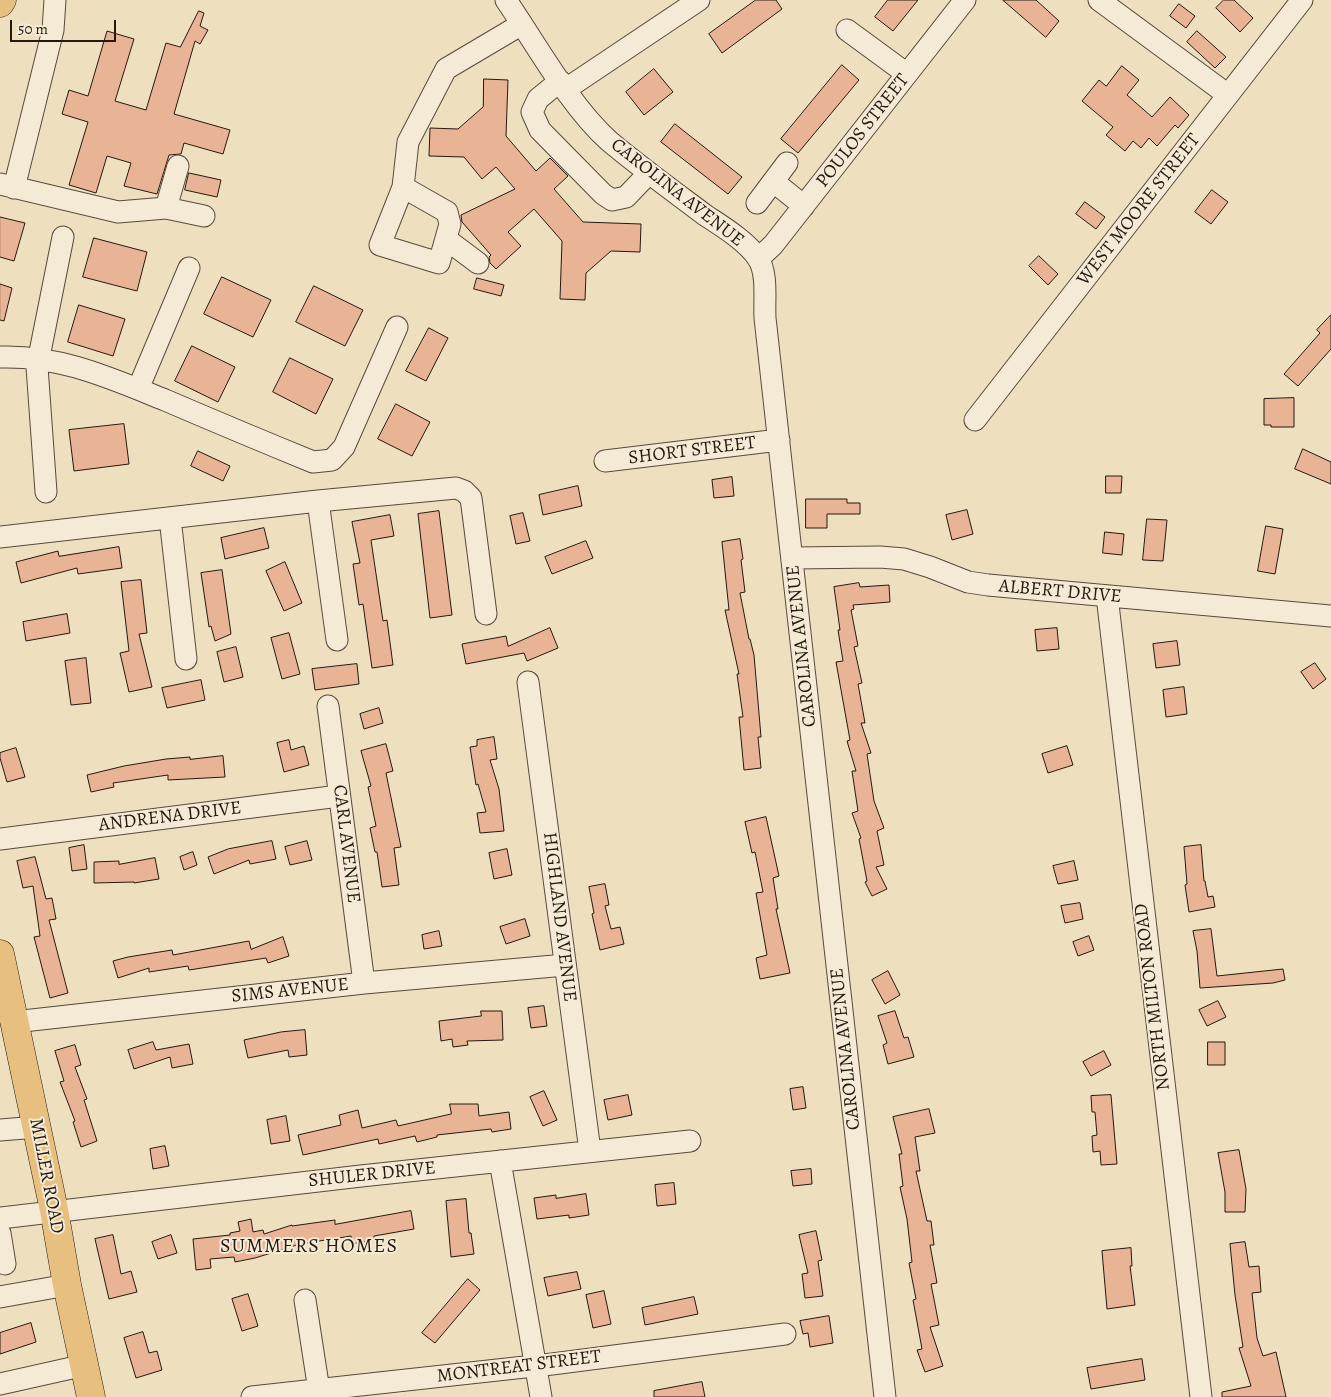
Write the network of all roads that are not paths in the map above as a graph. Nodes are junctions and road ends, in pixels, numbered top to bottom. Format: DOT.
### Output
graph roads {
  1 [pos="2,0"];
  2 [pos="55,0"];
  3 [pos="506,0"];
  4 [pos="699,0"];
  5 [pos="965,0"];
  6 [pos="1099,0"];
  7 [pos="1302,0"];
  8 [pos="0,4"];
  9 [pos="522,24"];
  10 [pos="847,30"];
  11 [pos="907,74"];
  12 [pos="563,85"];
  13 [pos="1228,95"];
  14 [pos="787,163"];
  15 [pos="178,166"];
  16 [pos="649,174"];
  17 [pos="774,182"];
  18 [pos="7,186"];
  19 [pos="403,187"];
  20 [pos="757,203"];
  21 [pos="804,206"];
  22 [pos="166,208"];
  23 [pos="204,216"];
  24 [pos="63,237"];
  25 [pos="446,238"];
  26 [pos="758,259"];
  27 [pos="478,263"];
  28 [pos="189,268"];
  29 [pos="397,327"];
  30 [pos="0,358"];
  31 [pos="39,358"];
  32 [pos="138,389"];
  33 [pos="975,420"];
  34 [pos="779,440"];
  35 [pos="605,462"];
  36 [pos="46,492"];
  37 [pos="318,502"];
  38 [pos="170,518"];
  39 [pos="0,537"];
  40 [pos="792,558"];
  41 [pos="1107,596"];
  42 [pos="486,614"];
  43 [pos="1331,616"];
  44 [pos="337,640"];
  45 [pos="186,659"];
  46 [pos="528,682"];
  47 [pos="328,706"];
  48 [pos="339,796"];
  49 [pos="0,839"];
  50 [pos="0,954"];
  51 [pos="566,965"];
  52 [pos="364,983"];
  53 [pos="14,1022"];
  54 [pos="37,1127"];
  55 [pos="0,1130"];
  56 [pos="690,1141"];
  57 [pos="590,1152"];
  58 [pos="500,1161"];
  59 [pos="54,1210"];
  60 [pos="0,1218"];
  61 [pos="0,1233"];
  62 [pos="5,1264"];
  63 [pos="67,1285"];
  64 [pos="0,1297"];
  65 [pos="305,1300"];
  66 [pos="785,1334"];
  67 [pos="85,1366"];
  68 [pos="535,1366"];
  69 [pos="0,1384"];
  70 [pos="320,1393"];
  71 [pos="91,1397"];
  72 [pos="252,1397"];
  73 [pos="541,1397"];
  74 [pos="885,1397"];
  75 [pos="1200,1397"];
  1 -- 8 [label="main road"];
  2 -- 18 [label="street"];
  3 -- 9 [label="street, CAROLINA AVENUE"];
  4 -- 12 [label="street"];
  5 -- 11 [label="street, POULOS STREET"];
  6 -- 13 [label="street"];
  7 -- 13 [label="street, WEST MOORE STREET"];
  9 -- 12 [label="street, CAROLINA AVENUE"];
  9 -- 19 [label="street"];
  10 -- 11 [label="street"];
  11 -- 21 [label="street, POULOS STREET"];
  12 -- 16 [label="street, CAROLINA AVENUE"];
  12 -- 16 [label="street"];
  13 -- 33 [label="street, WEST MOORE STREET"];
  14 -- 17 [label="street"];
  15 -- 22 [label="street"];
  16 -- 26 [label="street, CAROLINA AVENUE"];
  17 -- 20 [label="street"];
  17 -- 21 [label="street"];
  18 -- 22 [label="street"];
  19 -- 25 [label="street"];
  19 -- 25 [label="street"];
  21 -- 26 [label="street, POULOS STREET"];
  22 -- 23 [label="street"];
  24 -- 31 [label="street"];
  25 -- 27 [label="street"];
  26 -- 34 [label="street, CAROLINA AVENUE"];
  28 -- 32 [label="street"];
  29 -- 32 [label="street"];
  30 -- 31 [label="street"];
  31 -- 32 [label="street"];
  31 -- 36 [label="street"];
  34 -- 35 [label="street, SHORT STREET"];
  34 -- 40 [label="street, CAROLINA AVENUE"];
  37 -- 38 [label="street"];
  37 -- 42 [label="street"];
  37 -- 44 [label="street"];
  38 -- 39 [label="street"];
  38 -- 45 [label="street"];
  40 -- 41 [label="street, ALBERT DRIVE"];
  40 -- 74 [label="street, CAROLINA AVENUE"];
  41 -- 43 [label="street, ALBERT DRIVE"];
  41 -- 75 [label="street, NORTH MILTON ROAD"];
  46 -- 51 [label="street, HIGHLAND AVENUE"];
  47 -- 48 [label="street, CARL AVENUE"];
  48 -- 49 [label="street, ANDRENA DRIVE"];
  48 -- 52 [label="street, CARL AVENUE"];
  50 -- 53 [label="main road, MILLER ROAD"];
  51 -- 52 [label="street, SIMS AVENUE"];
  51 -- 57 [label="street, HIGHLAND AVENUE"];
  52 -- 53 [label="street, SIMS AVENUE"];
  53 -- 54 [label="main road, MILLER ROAD"];
  54 -- 55 [label="street"];
  54 -- 59 [label="main road, MILLER ROAD"];
  56 -- 57 [label="street, SHULER DRIVE"];
  57 -- 58 [label="street, SHULER DRIVE"];
  58 -- 59 [label="street, SHULER DRIVE"];
  58 -- 68 [label="street"];
  59 -- 60 [label="street, SHULER DRIVE"];
  59 -- 63 [label="main road, MILLER ROAD"];
  61 -- 62 [label="street"];
  63 -- 64 [label="street"];
  63 -- 67 [label="main road, MILLER ROAD"];
  65 -- 70 [label="street"];
  66 -- 68 [label="street, MONTREAT STREET"];
  67 -- 69 [label="street"];
  67 -- 71 [label="main road, MILLER ROAD"];
  68 -- 70 [label="street, MONTREAT STREET"];
  68 -- 73 [label="street"];
  70 -- 72 [label="street, MONTREAT STREET"];
}
